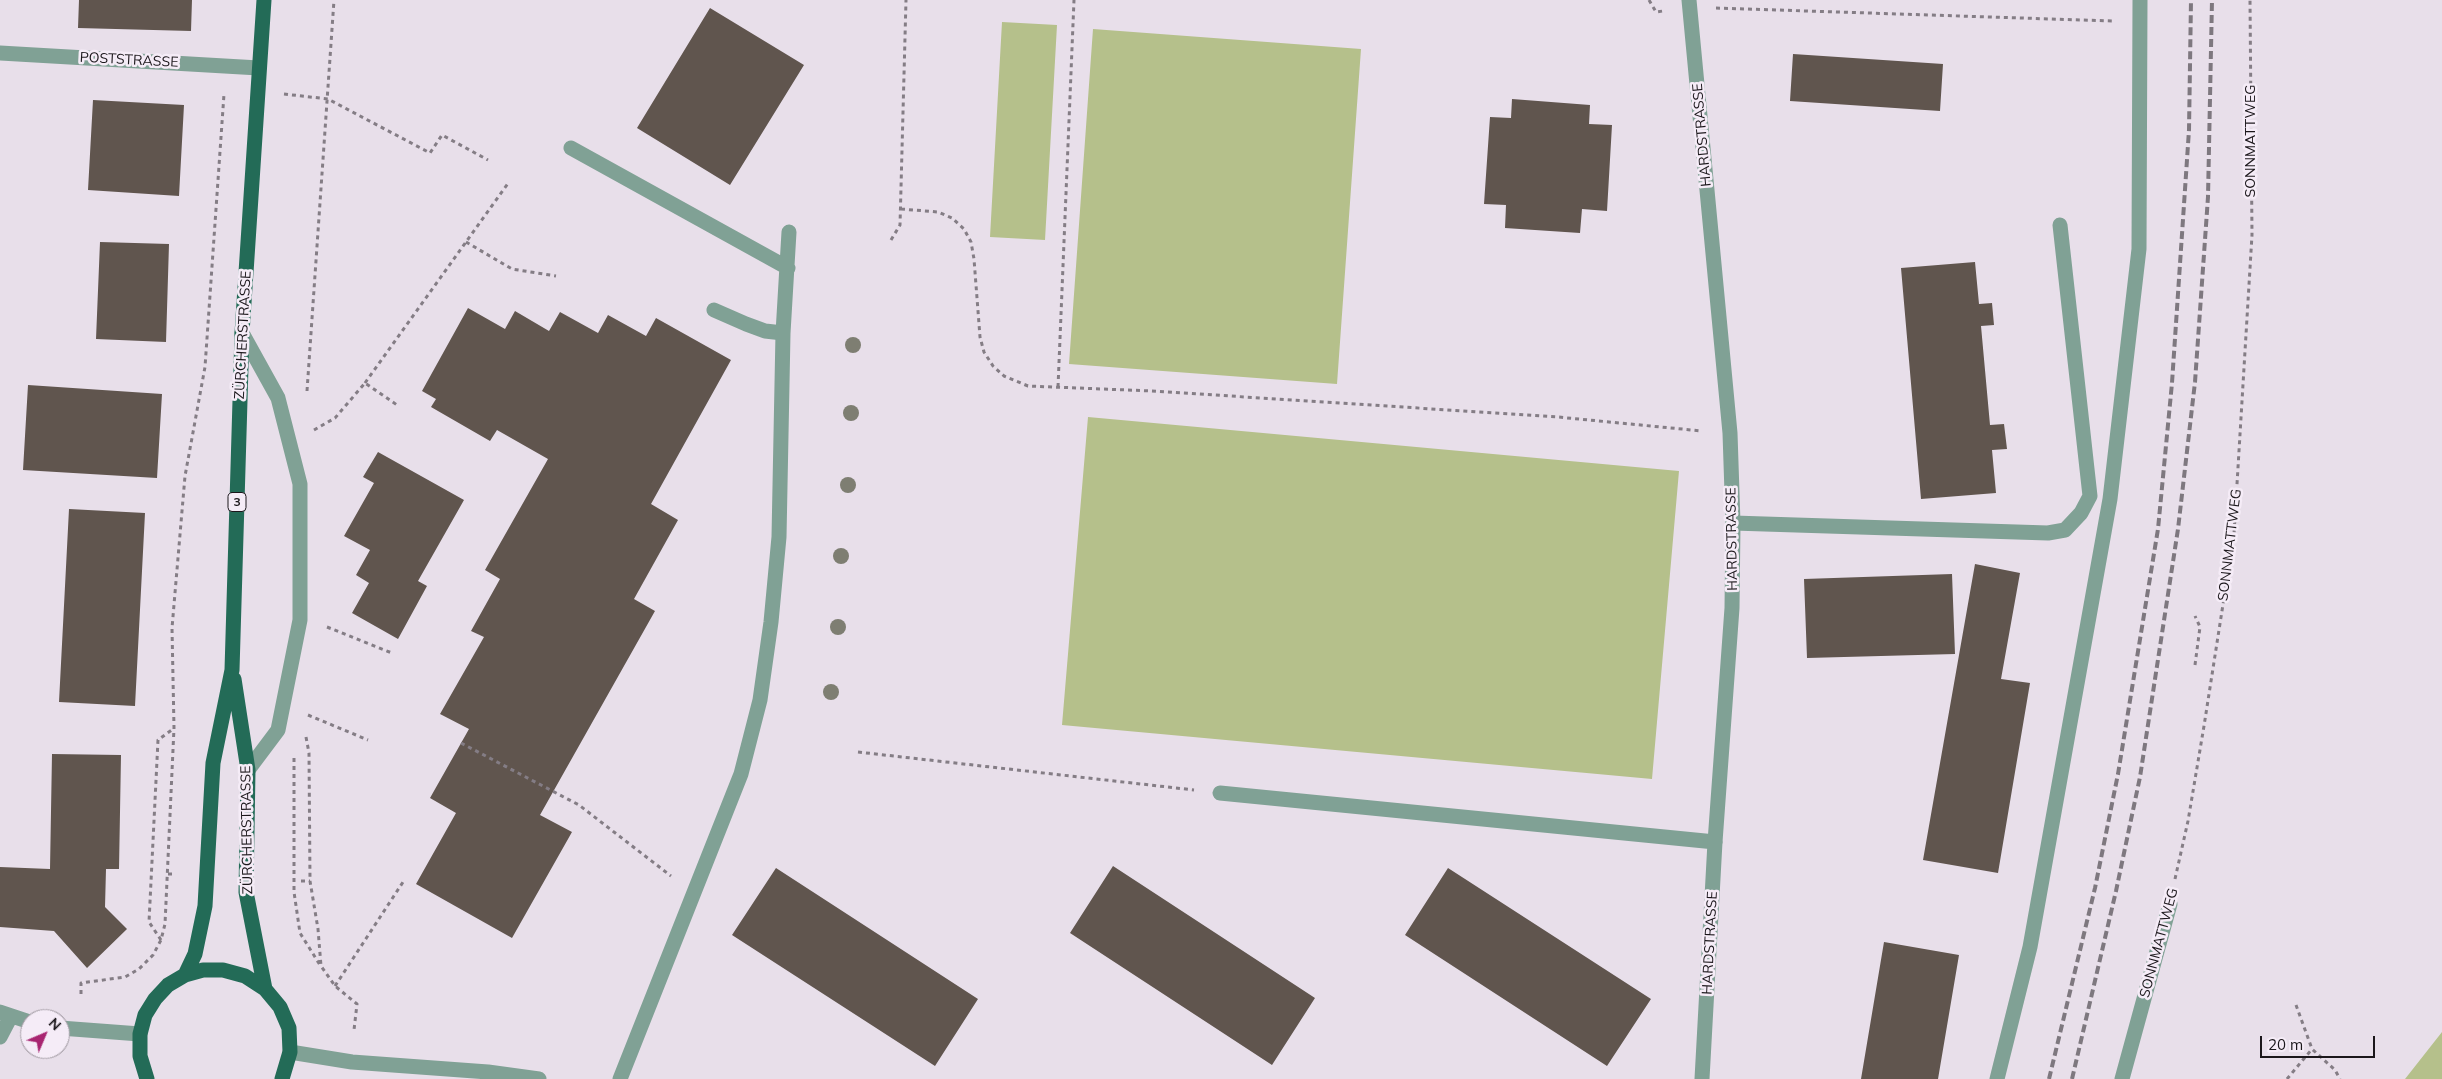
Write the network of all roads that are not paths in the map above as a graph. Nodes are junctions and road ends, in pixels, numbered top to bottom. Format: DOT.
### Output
graph roads {
  1 [pos="264,0"];
  2 [pos="2140,0"];
  3 [pos="1690,5"];
  4 [pos="0,53"];
  5 [pos="259,68"];
  6 [pos="571,148"];
  7 [pos="2060,225"];
  8 [pos="789,232"];
  9 [pos="788,268"];
  10 [pos="714,310"];
  11 [pos="242,333"];
  12 [pos="783,333"];
  13 [pos="1733,523"];
  14 [pos="232,670"];
  15 [pos="248,770"];
  16 [pos="1220,793"];
  17 [pos="1715,842"];
  18 [pos="2170,904"];
  19 [pos="185,975"];
  20 [pos="265,989"];
  21 [pos="5,1014"];
  22 [pos="20,1019"];
  23 [pos="70,1029"];
  24 [pos="140,1034"];
  25 [pos="0,1037"];
  26 [pos="290,1052"];
  27 [pos="148,1079"];
  28 [pos="282,1079"];
  29 [pos="539,1079"];
  30 [pos="620,1079"];
  31 [pos="1702,1079"];
  32 [pos="1997,1079"];
  33 [pos="2122,1079"];
  1 -- 5 [label="main road, ZÜRCHERSTRASSE / 3"];
  2 -- 32 [label="street"];
  3 -- 13 [label="street, HARDSTRASSE"];
  4 -- 5 [label="street, POSTSTRASSE"];
  5 -- 11 [label="main road, ZÜRCHERSTRASSE / 3"];
  6 -- 9 [label="street"];
  7 -- 13 [label="street"];
  8 -- 9 [label="street"];
  9 -- 12 [label="street"];
  10 -- 12 [label="street"];
  11 -- 14 [label="main road, ZÜRCHERSTRASSE / 3"];
  11 -- 15 [label="street"];
  12 -- 30 [label="street"];
  13 -- 17 [label="street, HARDSTRASSE"];
  14 -- 15 [label="main road, ZÜRCHERSTRASSE / 3"];
  14 -- 19 [label="main road, ZÜRCHERSTRASSE / 3"];
  15 -- 20 [label="main road, ZÜRCHERSTRASSE / 3"];
  16 -- 17 [label="street"];
  17 -- 31 [label="street, HARDSTRASSE"];
  18 -- 33 [label="street, SONNMATTWEG"];
  19 -- 20 [label="main road"];
  19 -- 24 [label="main road"];
  20 -- 26 [label="main road"];
  21 -- 22 [label="street"];
  21 -- 25 [label="street"];
  23 -- 24 [label="street"];
  24 -- 27 [label="main road"];
  26 -- 28 [label="main road"];
  26 -- 29 [label="street"];
}
